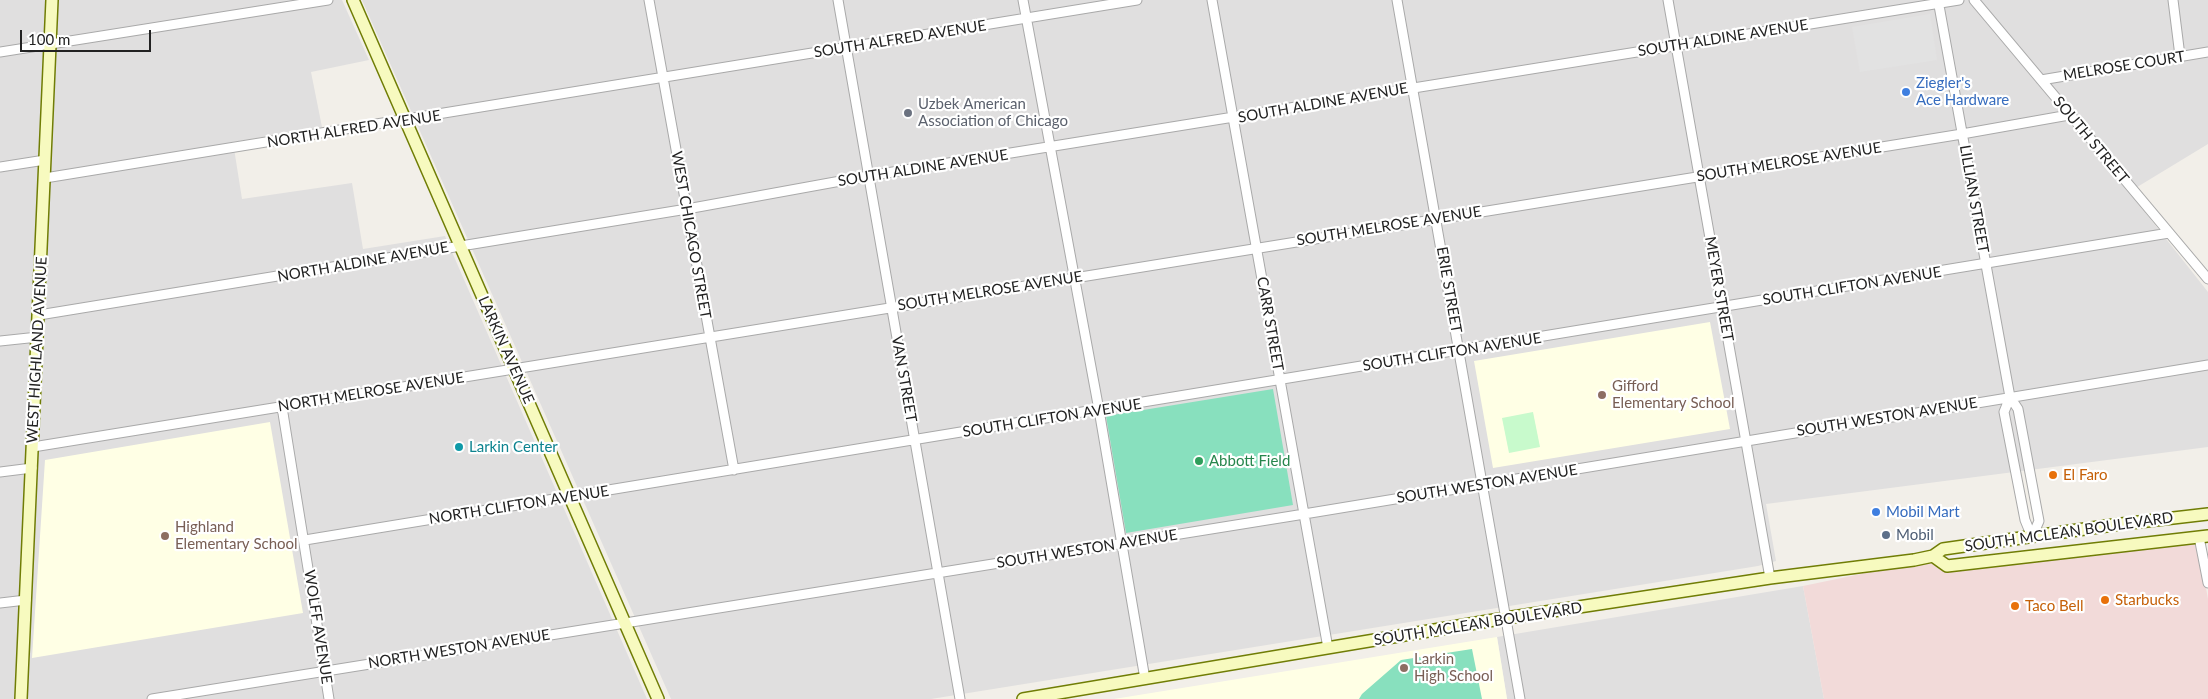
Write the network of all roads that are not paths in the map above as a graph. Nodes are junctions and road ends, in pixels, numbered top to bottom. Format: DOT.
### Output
graph roads {
  1 [pos="52,0"];
  2 [pos="328,0"];
  3 [pos="353,0"];
  4 [pos="649,0"];
  5 [pos="838,0"];
  6 [pos="1023,0"];
  7 [pos="1137,0"];
  8 [pos="1212,0"];
  9 [pos="1397,0"];
  10 [pos="1668,0"];
  11 [pos="1959,0"];
  12 [pos="1974,0"];
  13 [pos="2173,0"];
  14 [pos="1939,1"];
  15 [pos="1026,18"];
  16 [pos="50,44"];
  17 [pos="1676,46"];
  18 [pos="846,47"];
  19 [pos="0,52"];
  20 [pos="2208,52"];
  21 [pos="2180,56"];
  22 [pos="663,78"];
  23 [pos="2041,80"];
  24 [pos="1413,88"];
  25 [pos="2070,114"];
  26 [pos="1233,118"];
  27 [pos="406,120"];
  28 [pos="1962,134"];
  29 [pos="1050,148"];
  30 [pos="45,160"];
  31 [pos="0,167"];
  32 [pos="868,176"];
  33 [pos="1699,177"];
  34 [pos="44,178"];
  35 [pos="687,209"];
  36 [pos="1436,218"];
  37 [pos="2169,233"];
  38 [pos="460,245"];
  39 [pos="1256,248"];
  40 [pos="1986,264"];
  41 [pos="1074,277"];
  42 [pos="2208,279"];
  43 [pos="891,307"];
  44 [pos="1722,308"];
  45 [pos="40,315"];
  46 [pos="38,336"];
  47 [pos="709,338"];
  48 [pos="0,341"];
  49 [pos="1460,351"];
  50 [pos="2208,365"];
  51 [pos="514,369"];
  52 [pos="1280,378"];
  53 [pos="2010,397"];
  54 [pos="282,407"];
  55 [pos="1099,410"];
  56 [pos="916,440"];
  57 [pos="1745,441"];
  58 [pos="33,447"];
  59 [pos="32,468"];
  60 [pos="734,470"];
  61 [pos="0,472"];
  62 [pos="1483,484"];
  63 [pos="569,496"];
  64 [pos="1305,514"];
  65 [pos="2208,514"];
  66 [pos="2203,536"];
  67 [pos="2032,537"];
  68 [pos="305,540"];
  69 [pos="1122,544"];
  70 [pos="1934,556"];
  71 [pos="939,573"];
  72 [pos="1770,578"];
  73 [pos="2208,583"];
  74 [pos="26,600"];
  75 [pos="766,601"];
  76 [pos="0,603"];
  77 [pos="1506,618"];
  78 [pos="626,622"];
  79 [pos="1328,648"];
  80 [pos="324,672"];
  81 [pos="1145,678"];
  82 [pos="22,699"];
  83 [pos="152,699"];
  84 [pos="329,699"];
  85 [pos="658,699"];
  86 [pos="960,699"];
  87 [pos="1023,699"];
  88 [pos="1520,699"];
  1 -- 16 [label="main road, WEST HIGHLAND AVENUE"];
  2 -- 16 [label="street"];
  3 -- 27 [label="main road, LARKIN AVENUE"];
  4 -- 22 [label="street, WEST CHICAGO STREET"];
  5 -- 18 [label="street, VAN STREET"];
  6 -- 15 [label="street"];
  7 -- 15 [label="street, SOUTH ALFRED AVENUE"];
  8 -- 26 [label="street, CARR STREET"];
  9 -- 24 [label="street, ERIE STREET"];
  10 -- 17 [label="street, MEYER STREET"];
  11 -- 14 [label="street, SOUTH ALDINE AVENUE"];
  12 -- 23 [label="street, SOUTH STREET"];
  13 -- 21 [label="street"];
  14 -- 17 [label="street, SOUTH ALDINE AVENUE"];
  14 -- 28 [label="street, LILLIAN STREET"];
  15 -- 18 [label="street, SOUTH ALFRED AVENUE"];
  15 -- 29 [label="street"];
  16 -- 19 [label="street"];
  16 -- 30 [label="main road, WEST HIGHLAND AVENUE"];
  17 -- 24 [label="street, SOUTH ALDINE AVENUE"];
  17 -- 33 [label="street, MEYER STREET"];
  18 -- 22 [label="street, SOUTH ALFRED AVENUE"];
  18 -- 32 [label="street, VAN STREET"];
  20 -- 21 [label="street, MELROSE COURT"];
  21 -- 23 [label="street, MELROSE COURT"];
  22 -- 27 [label="street, NORTH ALFRED AVENUE"];
  22 -- 35 [label="street, WEST CHICAGO STREET"];
  23 -- 25 [label="street, SOUTH STREET"];
  24 -- 26 [label="street, SOUTH ALDINE AVENUE"];
  24 -- 36 [label="street, ERIE STREET"];
  25 -- 28 [label="street, SOUTH MELROSE AVENUE"];
  25 -- 37 [label="street, SOUTH STREET"];
  26 -- 29 [label="street, SOUTH ALDINE AVENUE"];
  26 -- 39 [label="street, CARR STREET"];
  27 -- 34 [label="street, NORTH ALFRED AVENUE"];
  27 -- 38 [label="main road, LARKIN AVENUE"];
  28 -- 33 [label="street, SOUTH MELROSE AVENUE"];
  28 -- 40 [label="street, LILLIAN STREET"];
  29 -- 32 [label="street, SOUTH ALDINE AVENUE"];
  29 -- 41 [label="street"];
  30 -- 31 [label="street"];
  30 -- 34 [label="main road, WEST HIGHLAND AVENUE"];
  32 -- 35 [label="street, SOUTH ALDINE AVENUE"];
  32 -- 43 [label="street, VAN STREET"];
  33 -- 36 [label="street, SOUTH MELROSE AVENUE"];
  33 -- 44 [label="street, MEYER STREET"];
  34 -- 45 [label="main road, WEST HIGHLAND AVENUE"];
  35 -- 38 [label="street, NORTH ALDINE AVENUE"];
  35 -- 47 [label="street, WEST CHICAGO STREET"];
  36 -- 39 [label="street, SOUTH MELROSE AVENUE"];
  36 -- 49 [label="street, ERIE STREET"];
  37 -- 40 [label="street, SOUTH CLIFTON AVENUE"];
  37 -- 42 [label="street, SOUTH STREET"];
  38 -- 45 [label="street, NORTH ALDINE AVENUE"];
  38 -- 51 [label="main road, LARKIN AVENUE"];
  39 -- 41 [label="street, SOUTH MELROSE AVENUE"];
  39 -- 52 [label="street, CARR STREET"];
  40 -- 44 [label="street, SOUTH CLIFTON AVENUE"];
  40 -- 53 [label="street, LILLIAN STREET"];
  41 -- 43 [label="street, SOUTH MELROSE AVENUE"];
  41 -- 55 [label="street"];
  43 -- 47 [label="street, SOUTH MELROSE AVENUE"];
  43 -- 56 [label="street, VAN STREET"];
  44 -- 49 [label="street, SOUTH CLIFTON AVENUE"];
  44 -- 57 [label="street, MEYER STREET"];
  45 -- 46 [label="main road, WEST HIGHLAND AVENUE"];
  46 -- 48 [label="street"];
  46 -- 58 [label="main road, WEST HIGHLAND AVENUE"];
  47 -- 51 [label="street, NORTH MELROSE AVENUE"];
  47 -- 60 [label="street, WEST CHICAGO STREET"];
  49 -- 52 [label="street, SOUTH CLIFTON AVENUE"];
  49 -- 62 [label="street, ERIE STREET"];
  50 -- 53 [label="street, SOUTH WESTON AVENUE"];
  51 -- 54 [label="street, NORTH MELROSE AVENUE"];
  51 -- 63 [label="main road, LARKIN AVENUE"];
  52 -- 55 [label="street, SOUTH CLIFTON AVENUE"];
  52 -- 64 [label="street, CARR STREET"];
  53 -- 57 [label="street, SOUTH WESTON AVENUE"];
  53 -- 67 [label="street, LILLIAN STREET"];
  53 -- 67 [label="street, LILLIAN STREET"];
  54 -- 58 [label="street, NORTH MELROSE AVENUE"];
  54 -- 68 [label="street, WOLFF AVENUE"];
  55 -- 56 [label="street, SOUTH CLIFTON AVENUE"];
  55 -- 69 [label="street"];
  56 -- 60 [label="street, SOUTH CLIFTON AVENUE"];
  56 -- 71 [label="street, VAN STREET"];
  57 -- 62 [label="street, SOUTH WESTON AVENUE"];
  57 -- 72 [label="street, MEYER STREET"];
  58 -- 59 [label="main road, WEST HIGHLAND AVENUE"];
  59 -- 61 [label="street"];
  59 -- 74 [label="main road, WEST HIGHLAND AVENUE"];
  60 -- 63 [label="street, NORTH CLIFTON AVENUE"];
  62 -- 64 [label="street, SOUTH WESTON AVENUE"];
  62 -- 77 [label="street, ERIE STREET"];
  63 -- 68 [label="street, NORTH CLIFTON AVENUE"];
  63 -- 78 [label="main road, LARKIN AVENUE"];
  64 -- 69 [label="street, SOUTH WESTON AVENUE"];
  64 -- 79 [label="street, CARR STREET"];
  65 -- 67 [label="main road, SOUTH MCLEAN BOULEVARD"];
  66 -- 70 [label="main road, SOUTH MCLEAN BOULEVARD"];
  66 -- 73 [label="street"];
  67 -- 70 [label="main road, SOUTH MCLEAN BOULEVARD"];
  68 -- 80 [label="street, WOLFF AVENUE"];
  69 -- 71 [label="street, SOUTH WESTON AVENUE"];
  69 -- 81 [label="street"];
  70 -- 72 [label="main road, SOUTH MCLEAN BOULEVARD"];
  71 -- 75 [label="street, SOUTH WESTON AVENUE"];
  71 -- 86 [label="street, VAN STREET"];
  72 -- 77 [label="main road, SOUTH MCLEAN BOULEVARD"];
  74 -- 76 [label="street"];
  74 -- 82 [label="main road, WEST HIGHLAND AVENUE"];
  75 -- 78 [label="street, NORTH WESTON AVENUE"];
  77 -- 79 [label="main road, SOUTH MCLEAN BOULEVARD"];
  77 -- 88 [label="street, ERIE STREET"];
  78 -- 80 [label="street, NORTH WESTON AVENUE"];
  78 -- 85 [label="main road, LARKIN AVENUE"];
  79 -- 81 [label="main road, SOUTH MCLEAN BOULEVARD"];
  80 -- 83 [label="street, NORTH WESTON AVENUE"];
  80 -- 84 [label="street, WOLFF AVENUE"];
  81 -- 87 [label="main road, SOUTH MCLEAN BOULEVARD"];
}
